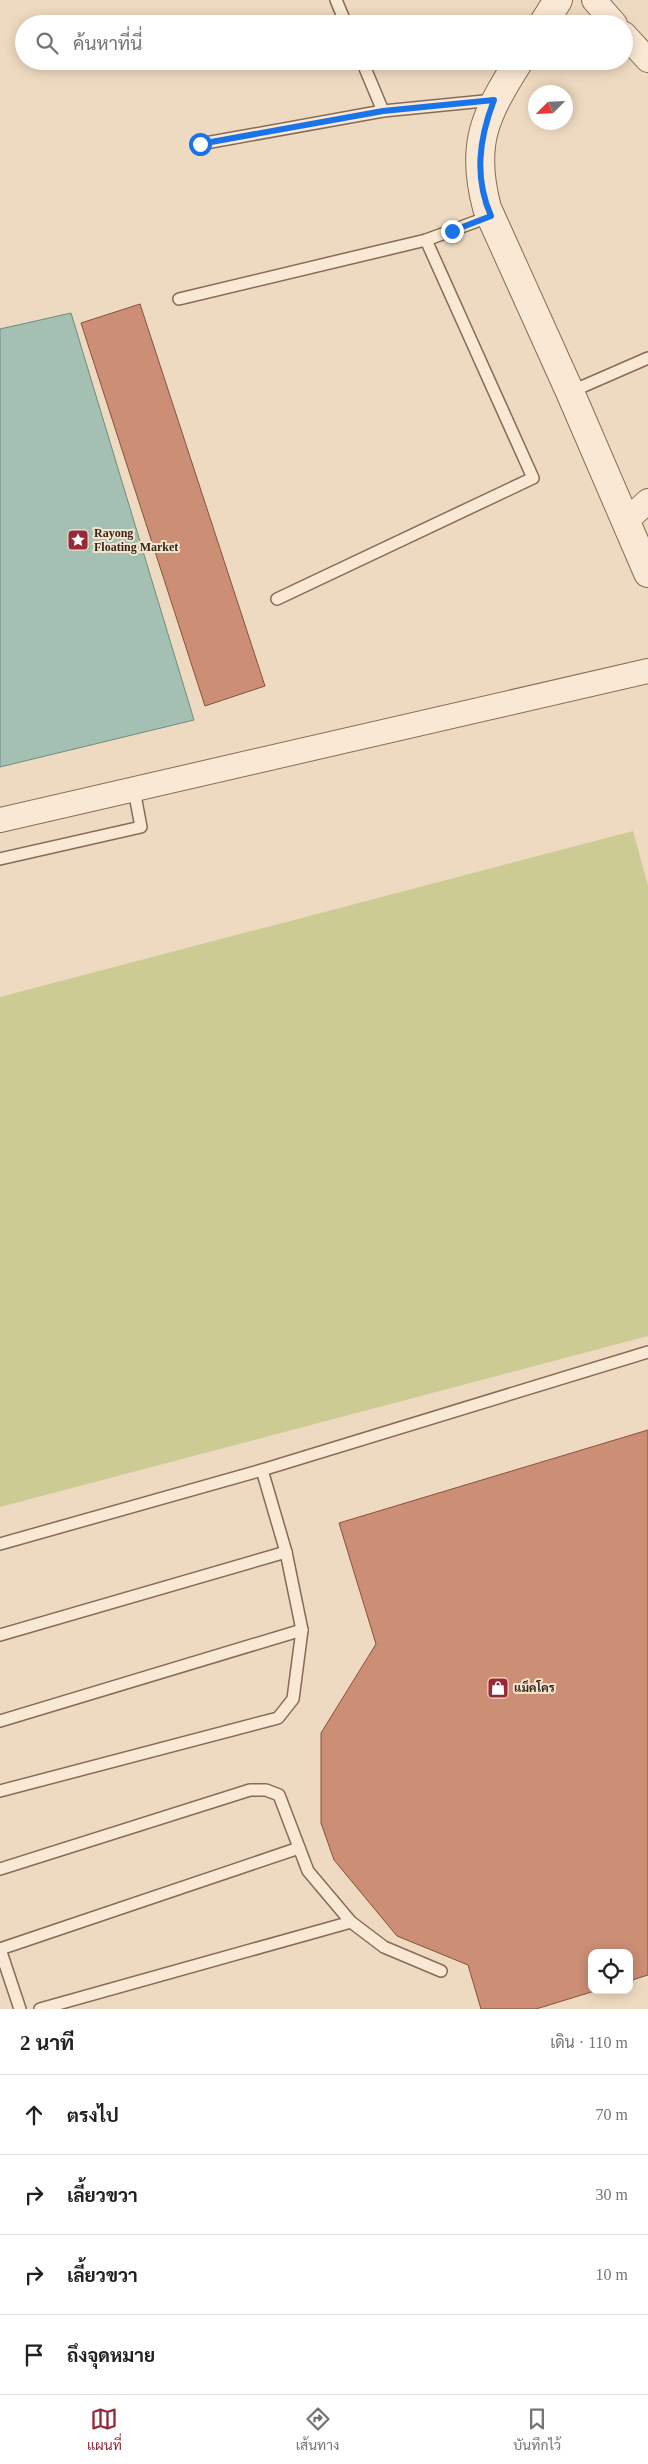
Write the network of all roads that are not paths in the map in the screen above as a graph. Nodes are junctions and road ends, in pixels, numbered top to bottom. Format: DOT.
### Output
graph roads {
  1 [pos="336,0"];
  2 [pos="558,0"];
  3 [pos="594,0"];
  4 [pos="342,15"];
  5 [pos="549,15"];
  6 [pos="607,15"];
  7 [pos="633,44"];
  8 [pos="648,60"];
  9 [pos="366,70"];
  10 [pos="513,70"];
  11 [pos="494,100"];
  12 [pos="383,111"];
  13 [pos="200,144"];
  14 [pos="491,216"];
  15 [pos="426,240"];
  16 [pos="179,299"];
  17 [pos="648,358"];
  18 [pos="570,392"];
  19 [pos="648,501"];
  20 [pos="626,521"];
  21 [pos="648,573"];
  22 [pos="277,599"];
  23 [pos="648,671"];
  24 [pos="134,790"];
  25 [pos="0,820"];
  26 [pos="0,859"];
  27 [pos="648,1352"];
  28 [pos="262,1470"];
  29 [pos="0,1544"];
  30 [pos="286,1552"];
  31 [pos="302,1630"];
  32 [pos="0,1635"];
  33 [pos="0,1721"];
  34 [pos="0,1791"];
  35 [pos="299,1848"];
  36 [pos="0,1869"];
  37 [pos="351,1922"];
  38 [pos="0,1949"];
  39 [pos="441,1971"];
  40 [pos="20,2009"];
  41 [pos="40,2009"];
  1 -- 4 [label="lane"];
  2 -- 5 [label="street"];
  3 -- 6 [label="street"];
  7 -- 8 [label="street"];
  9 -- 12 [label="lane"];
  10 -- 11 [label="street"];
  11 -- 12 [label="lane"];
  11 -- 14 [label="street"];
  12 -- 13 [label="lane"];
  14 -- 15 [label="lane"];
  14 -- 18 [label="street"];
  15 -- 16 [label="lane"];
  15 -- 22 [label="lane"];
  17 -- 18 [label="lane"];
  18 -- 20 [label="street"];
  19 -- 20 [label="street"];
  20 -- 21 [label="street"];
  23 -- 24 [label="street"];
  24 -- 25 [label="street"];
  24 -- 26 [label="lane"];
  27 -- 28 [label="lane"];
  28 -- 29 [label="lane"];
  28 -- 30 [label="lane"];
  30 -- 31 [label="lane"];
  30 -- 32 [label="lane"];
  31 -- 33 [label="lane"];
  31 -- 34 [label="lane"];
  35 -- 36 [label="lane"];
  35 -- 37 [label="lane"];
  35 -- 38 [label="lane"];
  37 -- 39 [label="lane"];
  37 -- 41 [label="lane"];
  38 -- 40 [label="lane"];
}
